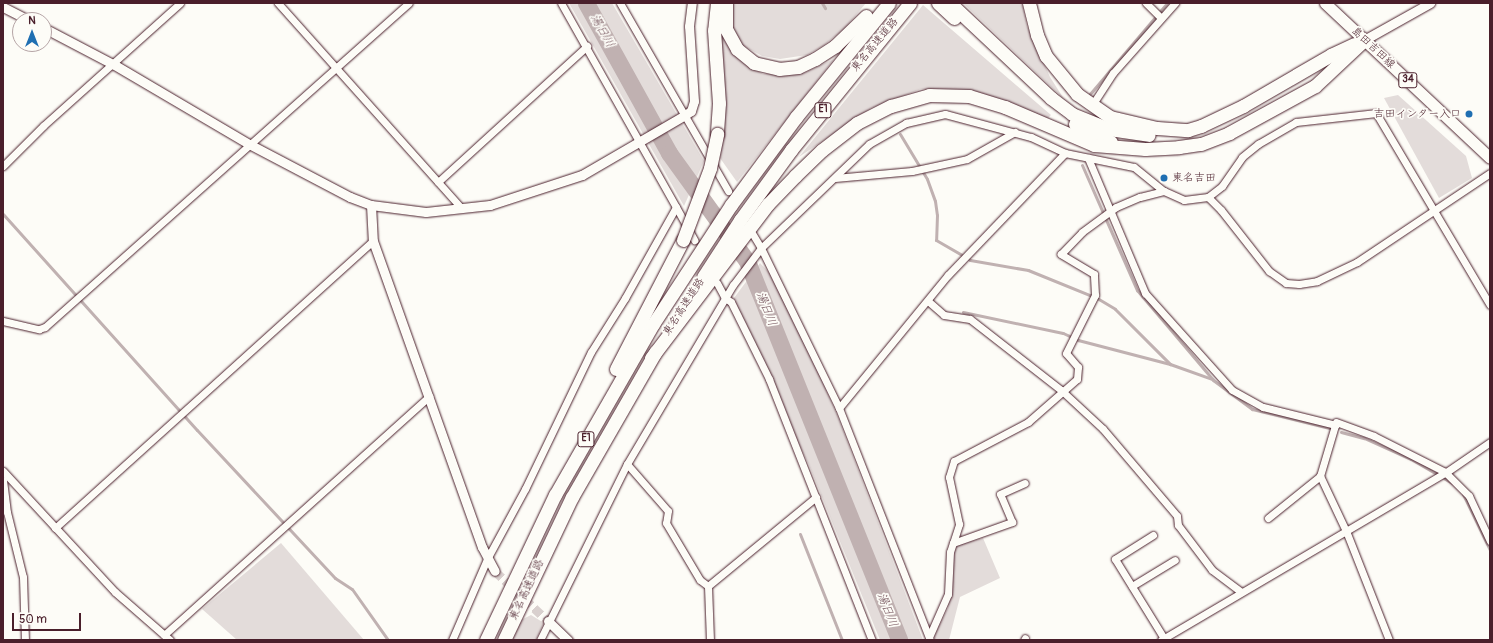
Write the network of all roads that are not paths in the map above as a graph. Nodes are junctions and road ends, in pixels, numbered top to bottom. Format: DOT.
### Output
graph roads {
  1 [pos="180,3"];
  2 [pos="278,3"];
  3 [pos="409,3"];
  4 [pos="561,3"];
  5 [pos="620,3"];
  6 [pos="692,3"];
  7 [pos="717,3"];
  8 [pos="726,3"];
  9 [pos="878,3"];
  10 [pos="889,3"];
  11 [pos="910,3"];
  12 [pos="938,3"];
  13 [pos="950,3"];
  14 [pos="1030,3"];
  15 [pos="1146,3"];
  16 [pos="1175,3"];
  17 [pos="1325,3"];
  18 [pos="1430,3"];
  19 [pos="3,7"];
  20 [pos="13,12"];
  21 [pos="1161,18"];
  22 [pos="52,32"];
  23 [pos="1364,40"];
  24 [pos="587,46"];
  25 [pos="113,64"];
  26 [pos="338,69"];
  27 [pos="1096,99"];
  28 [pos="685,115"];
  29 [pos="1188,130"];
  30 [pos="1015,132"];
  31 [pos="642,140"];
  32 [pos="249,144"];
  33 [pos="1130,148"];
  34 [pos="1065,153"];
  35 [pos="1088,158"];
  36 [pos="1490,158"];
  37 [pos="3,166"];
  38 [pos="1490,174"];
  39 [pos="835,178"];
  40 [pos="438,182"];
  41 [pos="728,191"];
  42 [pos="1164,191"];
  43 [pos="1208,197"];
  44 [pos="371,205"];
  45 [pos="676,207"];
  46 [pos="462,209"];
  47 [pos="1434,210"];
  48 [pos="1109,213"];
  49 [pos="749,233"];
  50 [pos="373,241"];
  51 [pos="693,242"];
  52 [pos="759,250"];
  53 [pos="716,272"];
  54 [pos="725,298"];
  55 [pos="928,301"];
  56 [pos="1490,304"];
  57 [pos="3,321"];
  58 [pos="1061,390"];
  59 [pos="429,396"];
  60 [pos="839,408"];
  61 [pos="1336,425"];
  62 [pos="1490,442"];
  63 [pos="627,464"];
  64 [pos="3,471"];
  65 [pos="1445,473"];
  66 [pos="1320,476"];
  67 [pos="3,480"];
  68 [pos="1025,483"];
  69 [pos="554,495"];
  70 [pos="816,497"];
  71 [pos="1268,518"];
  72 [pos="55,528"];
  73 [pos="1346,531"];
  74 [pos="1153,535"];
  75 [pos="1490,541"];
  76 [pos="953,543"];
  77 [pos="487,559"];
  78 [pos="1175,560"];
  79 [pos="495,571"];
  80 [pos="708,586"];
  81 [pos="1132,586"];
  82 [pos="1242,592"];
  83 [pos="548,621"];
  84 [pos="164,635"];
  85 [pos="930,639"];
  86 [pos="1163,639"];
  87 [pos="26,640"];
  88 [pos="170,640"];
  89 [pos="452,640"];
  90 [pos="486,640"];
  91 [pos="504,640"];
  92 [pos="540,640"];
  93 [pos="568,640"];
  94 [pos="710,640"];
  95 [pos="872,640"];
  96 [pos="1389,640"];
  1 -- 25 [label="street"];
  2 -- 26 [label="street"];
  3 -- 26 [label="street"];
  4 -- 24 [label="street"];
  5 -- 28 [label="street"];
  6 -- 28 [label="street"];
  7 -- 51 [label="highway, bridge"];
  8 -- 9 [label="highway"];
  10 -- 51 [label="highway, 東名高速道路 / E1"];
  11 -- 53 [label="highway, 東名高速道路 / E1"];
  12 -- 33 [label="highway"];
  13 -- 29 [label="highway"];
  14 -- 29 [label="highway"];
  15 -- 21 [label="street"];
  16 -- 21 [label="street"];
  17 -- 23 [label="main road, 島田吉田線 / 34"];
  18 -- 23 [label="street"];
  19 -- 20 [label="street"];
  21 -- 27 [label="street"];
  22 -- 25 [label="street"];
  23 -- 29 [label="highway"];
  23 -- 33 [label="highway"];
  23 -- 36 [label="main road, 島田吉田線 / 34"];
  24 -- 31 [label="street"];
  24 -- 40 [label="street"];
  25 -- 32 [label="street"];
  25 -- 37 [label="street"];
  26 -- 32 [label="street"];
  26 -- 40 [label="street"];
  28 -- 31 [label="street"];
  28 -- 41 [label="street"];
  30 -- 34 [label="street"];
  30 -- 39 [label="street"];
  30 -- 39 [label="street"];
  31 -- 45 [label="street"];
  31 -- 46 [label="street"];
  32 -- 44 [label="street"];
  32 -- 57 [label="street"];
  33 -- 49 [label="highway"];
  34 -- 35 [label="street"];
  34 -- 55 [label="street"];
  35 -- 42 [label="street"];
  35 -- 48 [label="street"];
  38 -- 47 [label="street"];
  39 -- 52 [label="street"];
  40 -- 46 [label="street"];
  42 -- 43 [label="street"];
  42 -- 48 [label="street"];
  43 -- 47 [label="street"];
  43 -- 47 [label="street"];
  44 -- 46 [label="street"];
  44 -- 50 [label="street"];
  45 -- 51 [label="street"];
  45 -- 77 [label="street"];
  47 -- 56 [label="street"];
  48 -- 58 [label="street"];
  48 -- 61 [label="street"];
  49 -- 52 [label="street"];
  49 -- 53 [label="highway"];
  50 -- 59 [label="street"];
  50 -- 72 [label="street"];
  51 -- 69 [label="highway"];
  51 -- 69 [label="highway, 東名高速道路 / E1"];
  52 -- 54 [label="street"];
  52 -- 60 [label="street"];
  53 -- 54 [label="street"];
  53 -- 91 [label="highway, 東名高速道路 / E1"];
  54 -- 63 [label="street"];
  54 -- 70 [label="street"];
  55 -- 58 [label="street"];
  55 -- 60 [label="street"];
  58 -- 76 [label="street"];
  58 -- 82 [label="street"];
  59 -- 77 [label="street"];
  59 -- 84 [label="street"];
  60 -- 85 [label="street"];
  61 -- 65 [label="street"];
  61 -- 66 [label="street"];
  62 -- 65 [label="street"];
  63 -- 80 [label="street"];
  63 -- 83 [label="street"];
  64 -- 72 [label="street"];
  65 -- 73 [label="street"];
  65 -- 75 [label="street"];
  66 -- 71 [label="street"];
  66 -- 73 [label="street"];
  67 -- 87 [label="street"];
  68 -- 76 [label="street"];
  69 -- 90 [label="highway, 東名高速道路 / E1"];
  70 -- 80 [label="street"];
  70 -- 95 [label="street"];
  72 -- 84 [label="street"];
  73 -- 82 [label="street"];
  73 -- 96 [label="street"];
  74 -- 81 [label="street"];
  76 -- 85 [label="street"];
  77 -- 79 [label="street"];
  77 -- 89 [label="street"];
  78 -- 81 [label="street"];
  80 -- 94 [label="street"];
  81 -- 86 [label="street"];
  82 -- 86 [label="street"];
  83 -- 92 [label="street"];
  83 -- 93 [label="street"];
  84 -- 88 [label="street"];
}
